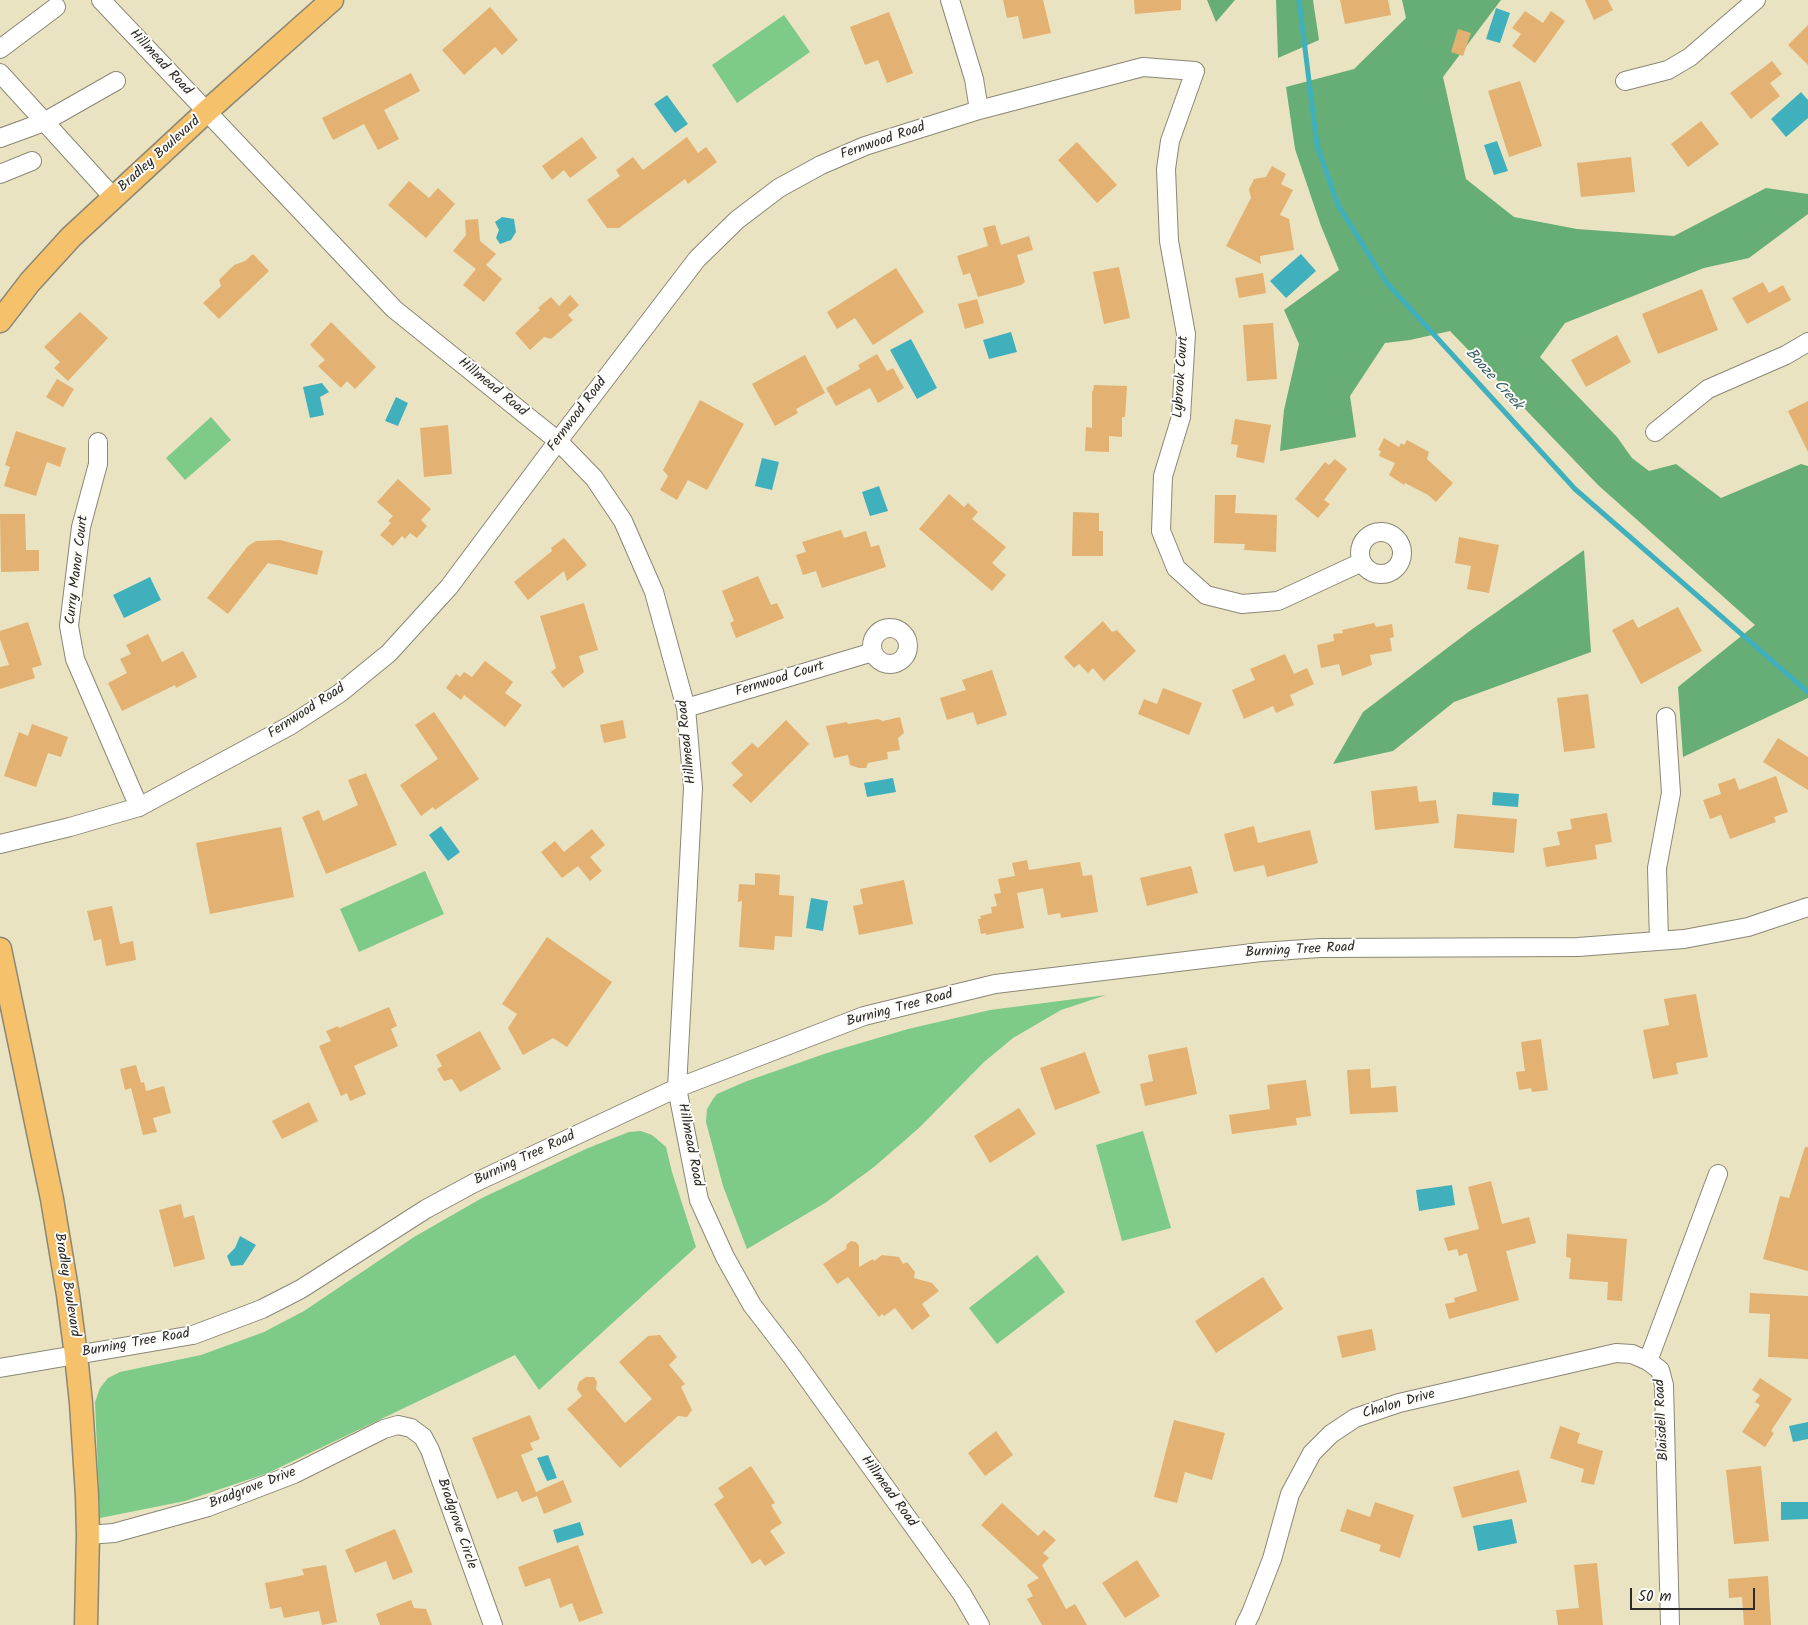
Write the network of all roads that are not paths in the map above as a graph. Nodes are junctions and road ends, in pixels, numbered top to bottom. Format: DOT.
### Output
graph roads {
  1 [pos="101,0"];
  2 [pos="332,0"];
  3 [pos="950,0"];
  4 [pos="1756,0"];
  5 [pos="56,7"];
  6 [pos="0,49"];
  7 [pos="1194,71"];
  8 [pos="0,73"];
  9 [pos="116,81"];
  10 [pos="1625,81"];
  11 [pos="979,110"];
  12 [pos="206,112"];
  13 [pos="44,122"];
  14 [pos="0,138"];
  15 [pos="32,161"];
  16 [pos="0,174"];
  17 [pos="113,197"];
  18 [pos="0,321"];
  19 [pos="1808,342"];
  20 [pos="1655,432"];
  21 [pos="558,441"];
  22 [pos="98,442"];
  23 [pos="1362,562"];
  24 [pos="873,652"];
  25 [pos="686,708"];
  26 [pos="1666,717"];
  27 [pos="139,807"];
  28 [pos="0,844"];
  29 [pos="1808,907"];
  30 [pos="1659,940"];
  31 [pos="0,949"];
  32 [pos="677,1088"];
  33 [pos="1718,1174"];
  34 [pos="76,1355"];
  35 [pos="1648,1361"];
  36 [pos="0,1368"];
  37 [pos="411,1428"];
  38 [pos="88,1535"];
  39 [pos="86,1625"];
  40 [pos="493,1625"];
  41 [pos="980,1625"];
  42 [pos="1245,1625"];
  43 [pos="1670,1625"];
  1 -- 12 [label="street, Hillmead Road"];
  2 -- 12 [label="main road, Bradley Boulevard"];
  3 -- 11 [label="street"];
  4 -- 10 [label="street"];
  5 -- 6 [label="street"];
  7 -- 11 [label="street, Fernwood Road"];
  7 -- 23 [label="street, Lybrook Court"];
  8 -- 13 [label="street"];
  9 -- 13 [label="street"];
  11 -- 21 [label="street, Fernwood Road"];
  12 -- 17 [label="main road, Bradley Boulevard"];
  12 -- 21 [label="street, Hillmead Road"];
  13 -- 14 [label="street"];
  13 -- 17 [label="street"];
  15 -- 16 [label="street"];
  17 -- 18 [label="main road, Bradley Boulevard"];
  19 -- 20 [label="street"];
  21 -- 25 [label="street, Hillmead Road"];
  21 -- 27 [label="street, Fernwood Road"];
  22 -- 27 [label="street, Curry Manor Court"];
  24 -- 25 [label="street, Fernwood Court"];
  25 -- 32 [label="street, Hillmead Road"];
  26 -- 30 [label="street"];
  27 -- 28 [label="street, Fernwood Road"];
  29 -- 30 [label="street, Burning Tree Road"];
  30 -- 32 [label="street, Burning Tree Road"];
  31 -- 34 [label="main road, Bradley Boulevard"];
  32 -- 34 [label="street, Burning Tree Road"];
  32 -- 41 [label="street, Hillmead Road"];
  33 -- 35 [label="street, Blaisdell Road"];
  34 -- 36 [label="street, Burning Tree Road"];
  34 -- 38 [label="main road, Bradley Boulevard"];
  35 -- 42 [label="street, Chalon Drive"];
  35 -- 43 [label="street, Blaisdell Road"];
  37 -- 38 [label="street, Bradgrove Drive"];
  37 -- 40 [label="street, Bradgrove Circle"];
  38 -- 39 [label="main road, Bradley Boulevard"];
}
